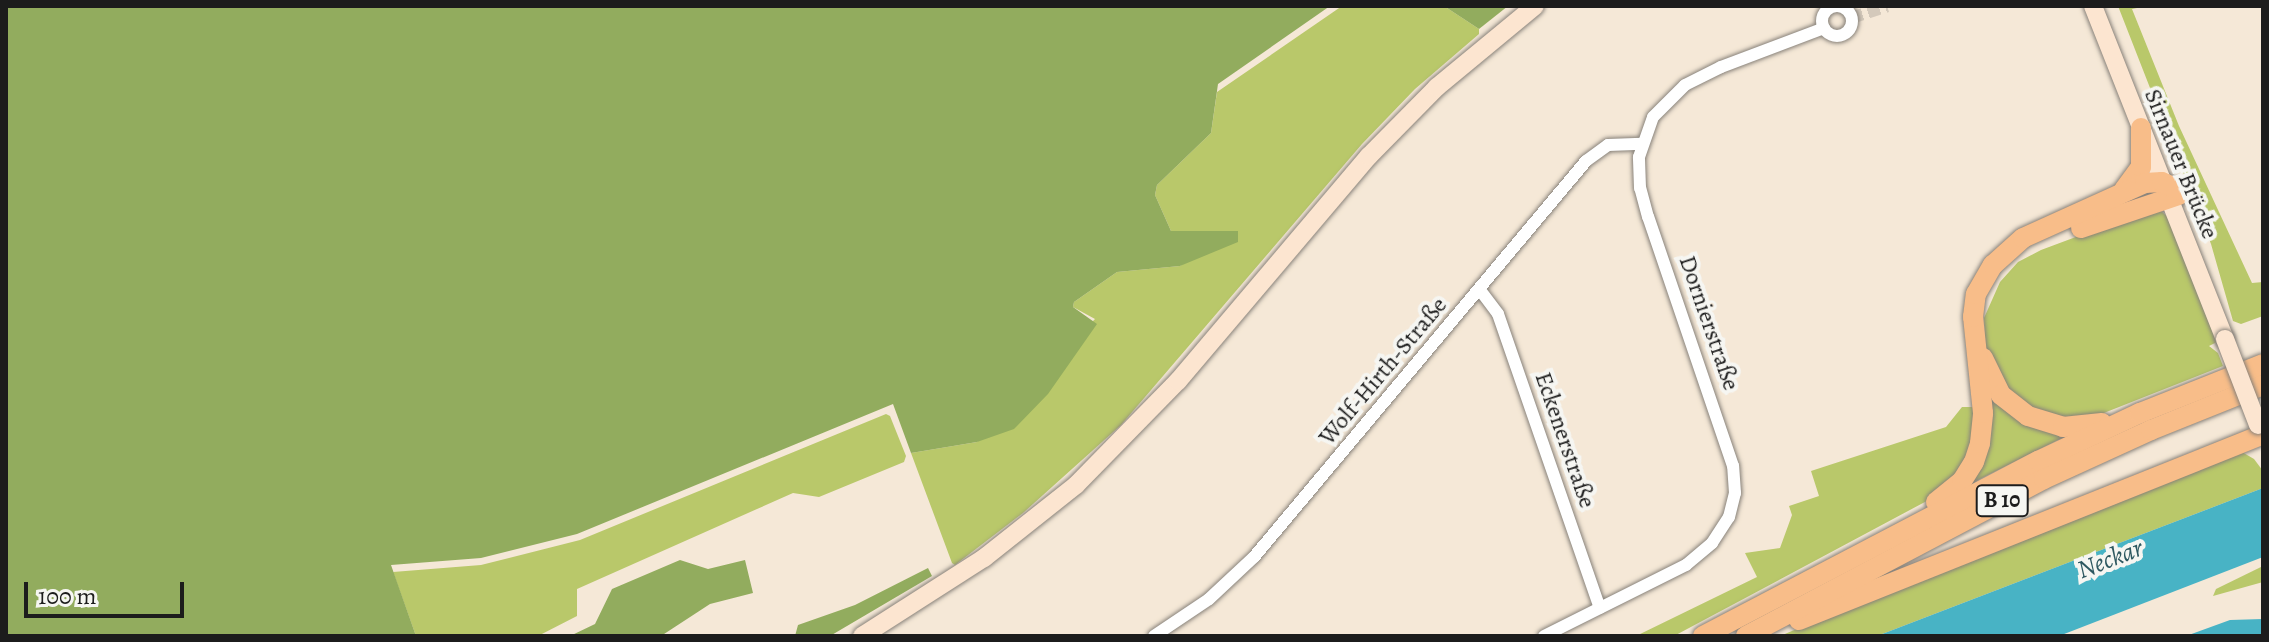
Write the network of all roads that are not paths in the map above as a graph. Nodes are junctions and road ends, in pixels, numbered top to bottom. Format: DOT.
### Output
graph roads {
  1 [pos="1535,6"];
  2 [pos="2093,6"];
  3 [pos="2104,6"];
  4 [pos="1824,28"];
  5 [pos="2141,128"];
  6 [pos="1642,144"];
  7 [pos="2172,191"];
  8 [pos="2118,196"];
  9 [pos="1480,290"];
  10 [pos="2263,364"];
  11 [pos="2263,385"];
  12 [pos="2140,413"];
  13 [pos="2261,433"];
  14 [pos="1898,533"];
  15 [pos="1600,608"];
  16 [pos="1748,635"];
  17 [pos="862,636"];
  18 [pos="1154,636"];
  19 [pos="1544,636"];
  20 [pos="1703,636"];
  1 -- 17 [label="main road"];
  2 -- 5 [label="main road, Sirnauer Brücke"];
  3 -- 7 [label="main road, Sirnauer Brücke"];
  4 -- 6 [label="street, Dornierstraße"];
  5 -- 7 [label="main road, Sirnauer Brücke"];
  5 -- 8 [label="highway"];
  6 -- 9 [label="street, Wolf-Hirth-Straße"];
  6 -- 15 [label="street, Dornierstraße"];
  7 -- 8 [label="highway"];
  7 -- 12 [label="highway"];
  7 -- 13 [label="main road, Sirnauer Brücke, bridge"];
  8 -- 14 [label="highway"];
  9 -- 15 [label="street, Eckenerstraße"];
  9 -- 18 [label="street, Wolf-Hirth-Straße"];
  10 -- 12 [label="highway, B 10"];
  11 -- 16 [label="highway, B 10"];
  12 -- 14 [label="highway, B 10"];
  13 -- 16 [label="highway"];
  14 -- 20 [label="highway, B 10"];
  15 -- 19 [label="street, Dornierstraße"];
}
